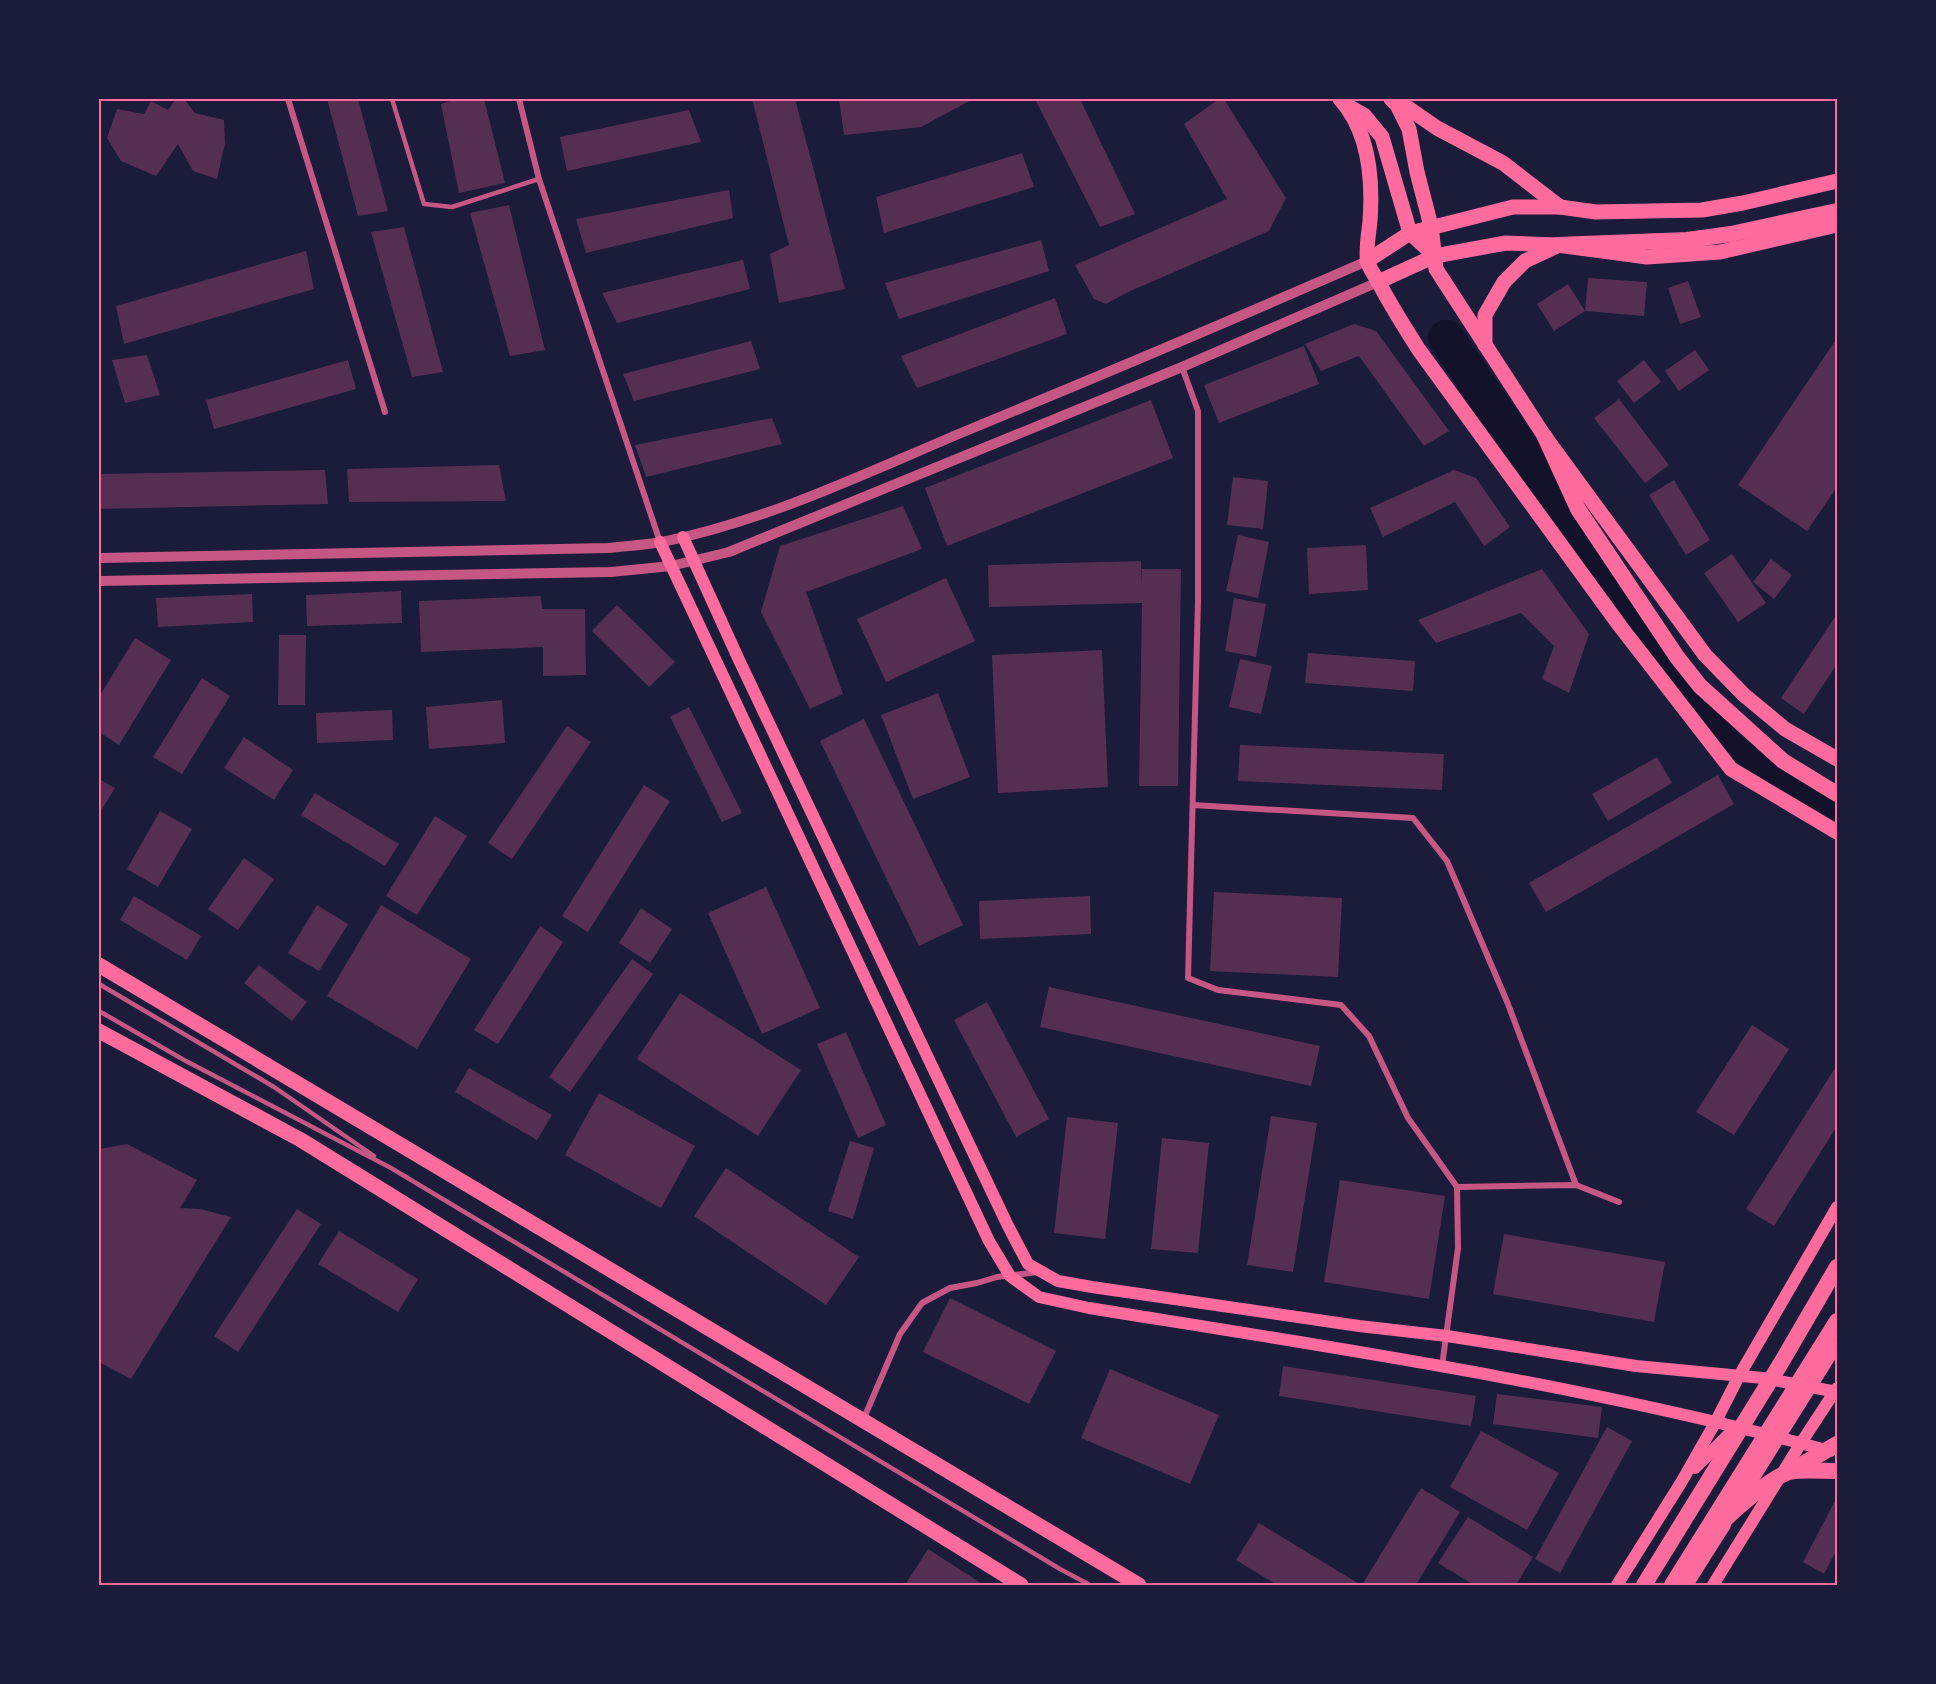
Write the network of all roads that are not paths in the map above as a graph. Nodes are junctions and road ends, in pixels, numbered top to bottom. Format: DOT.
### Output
graph roads {
  1 [pos="288,99"];
  2 [pos="392,99"];
  3 [pos="519,99"];
  4 [pos="1393,99"];
  5 [pos="1343,102"];
  6 [pos="539,179"];
  7 [pos="1837,181"];
  8 [pos="1560,207"];
  9 [pos="1837,211"];
  10 [pos="1837,225"];
  11 [pos="1431,226"];
  12 [pos="1410,232"];
  13 [pos="1557,245"];
  14 [pos="1435,256"];
  15 [pos="1367,261"];
  16 [pos="1378,282"];
  17 [pos="1485,345"];
  18 [pos="1182,367"];
  19 [pos="385,412"];
  20 [pos="1545,437"];
  21 [pos="683,537"];
  22 [pos="660,542"];
  23 [pos="99,558"];
  24 [pos="694,562"];
  25 [pos="671,566"];
  26 [pos="99,581"];
  27 [pos="1837,759"];
  28 [pos="1837,794"];
  29 [pos="1193,805"];
  30 [pos="1837,832"];
  31 [pos="99,965"];
  32 [pos="99,984"];
  33 [pos="99,1011"];
  34 [pos="100,1033"];
  35 [pos="391,1168"];
  36 [pos="1576,1185"];
  37 [pos="1457,1187"];
  38 [pos="1619,1202"];
  39 [pos="1837,1207"];
  40 [pos="1837,1256"];
  41 [pos="1837,1267"];
  42 [pos="1042,1272"];
  43 [pos="1010,1276"];
  44 [pos="1836,1329"];
  45 [pos="1447,1336"];
  46 [pos="1442,1366"];
  47 [pos="1738,1376"];
  48 [pos="1763,1378"];
  49 [pos="1811,1387"];
  50 [pos="1836,1390"];
  51 [pos="864,1418"];
  52 [pos="1715,1423"];
  53 [pos="1735,1427"];
  54 [pos="1780,1438"];
  55 [pos="1801,1443"];
  56 [pos="1837,1444"];
  57 [pos="1837,1453"];
  58 [pos="1837,1471"];
  59 [pos="1790,1472"];
  60 [pos="1682,1481"];
  61 [pos="1684,1565"];
  62 [pos="1021,1585"];
  63 [pos="1090,1585"];
  64 [pos="1139,1585"];
  65 [pos="1617,1585"];
  66 [pos="1644,1585"];
  67 [pos="1672,1585"];
  68 [pos="1687,1585"];
  69 [pos="1713,1585"];
  1 -- 19 [label="street"];
  2 -- 6 [label="lane"];
  3 -- 6 [label="street"];
  4 -- 8 [label="main road"];
  4 -- 11 [label="main road"];
  5 -- 12 [label="main road"];
  5 -- 15 [label="main road"];
  6 -- 22 [label="street"];
  7 -- 8 [label="main road"];
  8 -- 11 [label="main road"];
  9 -- 13 [label="highway"];
  10 -- 13 [label="main road"];
  11 -- 12 [label="main road"];
  11 -- 14 [label="main road"];
  12 -- 14 [label="main road"];
  12 -- 15 [label="main road"];
  13 -- 14 [label="main road"];
  13 -- 17 [label="main road"];
  14 -- 16 [label="main road"];
  14 -- 17 [label="main road"];
  15 -- 16 [label="main road"];
  15 -- 21 [label="street"];
  16 -- 18 [label="street"];
  16 -- 30 [label="main road"];
  17 -- 20 [label="main road"];
  18 -- 24 [label="street"];
  18 -- 29 [label="street"];
  20 -- 27 [label="main road"];
  20 -- 28 [label="highway"];
  21 -- 22 [label="street"];
  21 -- 24 [label="main road"];
  22 -- 23 [label="street"];
  22 -- 25 [label="main road"];
  24 -- 25 [label="street"];
  24 -- 42 [label="main road"];
  25 -- 26 [label="street"];
  25 -- 43 [label="main road"];
  29 -- 36 [label="street"];
  29 -- 37 [label="street"];
  31 -- 51 [label="main road"];
  32 -- 35 [label="lane"];
  33 -- 35 [label="lane"];
  34 -- 62 [label="main road"];
  35 -- 63 [label="lane"];
  36 -- 37 [label="street"];
  36 -- 38 [label="street"];
  37 -- 45 [label="street"];
  39 -- 47 [label="main road"];
  40 -- 48 [label="main road"];
  41 -- 66 [label="highway"];
  42 -- 43 [label="street"];
  42 -- 45 [label="main road"];
  43 -- 46 [label="main road"];
  43 -- 51 [label="street"];
  44 -- 49 [label="main road"];
  44 -- 61 [label="highway"];
  45 -- 46 [label="street"];
  45 -- 47 [label="main road"];
  46 -- 52 [label="main road"];
  47 -- 48 [label="main road"];
  47 -- 52 [label="main road"];
  48 -- 49 [label="main road"];
  48 -- 53 [label="main road"];
  49 -- 50 [label="main road"];
  49 -- 54 [label="main road"];
  50 -- 55 [label="main road"];
  51 -- 64 [label="main road"];
  52 -- 53 [label="main road"];
  52 -- 60 [label="main road"];
  53 -- 54 [label="main road"];
  53 -- 60 [label="main road"];
  54 -- 55 [label="main road"];
  54 -- 68 [label="main road"];
  55 -- 57 [label="main road"];
  55 -- 69 [label="main road"];
  56 -- 59 [label="highway"];
  58 -- 59 [label="highway"];
  59 -- 61 [label="highway"];
  60 -- 65 [label="main road"];
  61 -- 67 [label="highway"];
}
